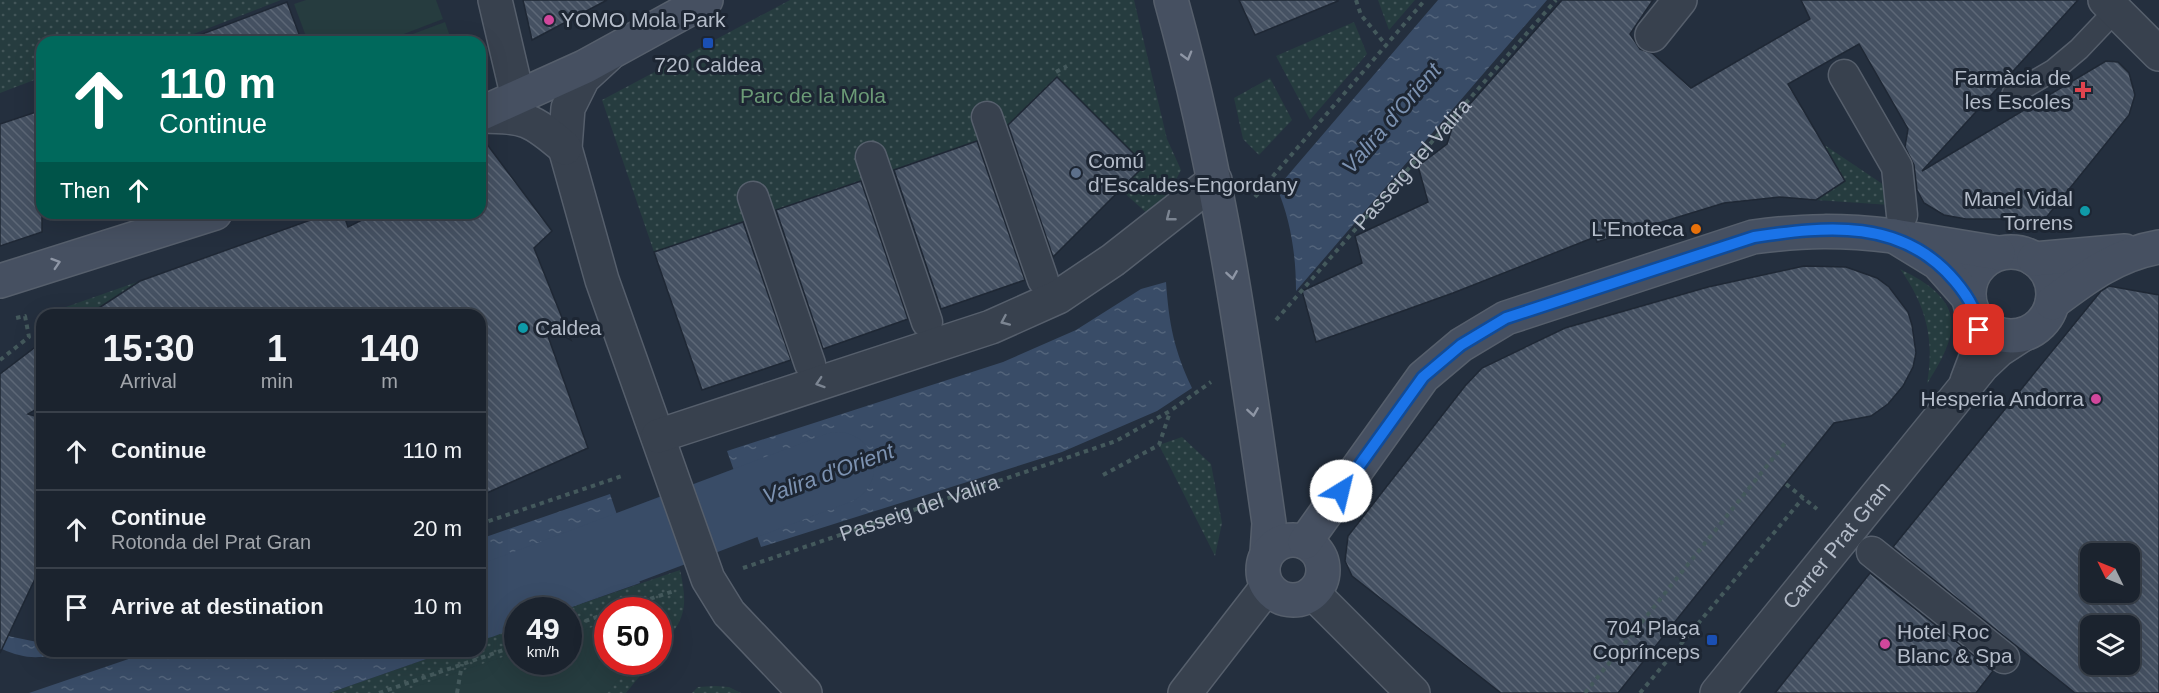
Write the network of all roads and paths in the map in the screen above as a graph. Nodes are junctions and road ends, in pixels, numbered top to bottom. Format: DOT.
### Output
graph roads {
  1 [pos="495,0"];
  2 [pos="706,0"];
  3 [pos="1171,0"];
  4 [pos="1356,0"];
  5 [pos="1425,0"];
  6 [pos="1556,0"];
  7 [pos="1680,0"];
  8 [pos="2110,6"];
  9 [pos="1652,35"];
  10 [pos="1386,45"];
  11 [pos="614,49"];
  12 [pos="2159,54"];
  13 [pos="1067,66"];
  14 [pos="1056,72"];
  15 [pos="1844,75"];
  16 [pos="2013,94"];
  17 [pos="518,98"];
  18 [pos="486,112"];
  19 [pos="486,115"];
  20 [pos="987,117"];
  21 [pos="565,148"];
  22 [pos="870,157"];
  23 [pos="1215,180"];
  24 [pos="753,198"];
  25 [pos="1236,211"];
  26 [pos="195,219"];
  27 [pos="1898,225"];
  28 [pos="2151,248"];
  29 [pos="1998,253"];
  30 [pos="2034,259"];
  31 [pos="1043,279"];
  32 [pos="0,281"];
  33 [pos="2052,303"];
  34 [pos="1973,310"];
  35 [pos="8,319"];
  36 [pos="927,322"];
  37 [pos="1270,328"];
  38 [pos="2022,335"];
  39 [pos="0,360"];
  40 [pos="810,364"];
  41 [pos="1211,381"];
  42 [pos="1956,397"];
  43 [pos="1170,411"];
  44 [pos="1786,442"];
  45 [pos="662,449"];
  46 [pos="625,475"];
  47 [pos="1103,475"];
  48 [pos="1786,484"];
  49 [pos="1803,498"];
  50 [pos="1817,508"];
  51 [pos="486,522"];
  52 [pos="1305,542"];
  53 [pos="1872,552"];
  54 [pos="1268,553"];
  55 [pos="708,579"];
  56 [pos="1267,587"];
  57 [pos="1313,593"];
  58 [pos="655,597"];
  59 [pos="504,650"];
  60 [pos="486,656"];
  61 [pos="483,657"];
  62 [pos="2004,658"];
  63 [pos="462,664"];
  64 [pos="379,693"];
  65 [pos="457,693"];
  66 [pos="805,693"];
  67 [pos="1185,693"];
  68 [pos="1413,693"];
  69 [pos="1585,693"];
  70 [pos="1640,693"];
  71 [pos="1717,693"];
  1 -- 17 [label="street"];
  2 -- 11 [label="main road"];
  3 -- 23 [label="main road, one-way"];
  4 -- 10 [label="path"];
  5 -- 10 [label="path"];
  6 -- 37 [label="path, Passeig del Valira"];
  7 -- 9 [label="street"];
  8 -- 12 [label="street"];
  8 -- 16 [label="lane"];
  10 -- 25 [label="path"];
  11 -- 17 [label="main road"];
  11 -- 21 [label="street"];
  13 -- 14 [label="path"];
  15 -- 27 [label="street"];
  17 -- 18 [label="main road"];
  19 -- 21 [label="street"];
  20 -- 31 [label="street"];
  21 -- 45 [label="street"];
  22 -- 36 [label="street"];
  23 -- 25 [label="main road"];
  23 -- 45 [label="street, one-way"];
  24 -- 40 [label="street"];
  25 -- 54 [label="main road, one-way"];
  32 -- 26 [label="main road, one-way"];
  27 -- 29 [label="main road"];
  27 -- 34 [label="main road"];
  27 -- 52 [label="main road"];
  28 -- 30 [label="main road"];
  28 -- 33 [label="main road"];
  29 -- 30 [label="main road"];
  29 -- 34 [label="main road"];
  30 -- 33 [label="main road"];
  33 -- 38 [label="main road"];
  34 -- 38 [label="main road"];
  34 -- 42 [label="street"];
  35 -- 39 [label="path"];
  38 -- 42 [label="street"];
  41 -- 43 [label="path, Passeig del Valira"];
  42 -- 71 [label="street, Carrer Prat Gran"];
  43 -- 47 [label="path"];
  43 -- 55 [label="path, Passeig del Valira"];
  44 -- 69 [label="path"];
  45 -- 55 [label="street"];
  46 -- 51 [label="path"];
  48 -- 49 [label="path"];
  49 -- 50 [label="path"];
  49 -- 70 [label="path"];
  52 -- 54 [label="main road"];
  52 -- 57 [label="main road"];
  53 -- 62 [label="street"];
  54 -- 56 [label="main road"];
  55 -- 58 [label="path, Passeig del Valira"];
  55 -- 66 [label="street"];
  56 -- 57 [label="main road"];
  56 -- 67 [label="street"];
  57 -- 68 [label="street"];
  59 -- 60 [label="path"];
  61 -- 63 [label="path"];
  63 -- 64 [label="path"];
  63 -- 65 [label="path"];
}
